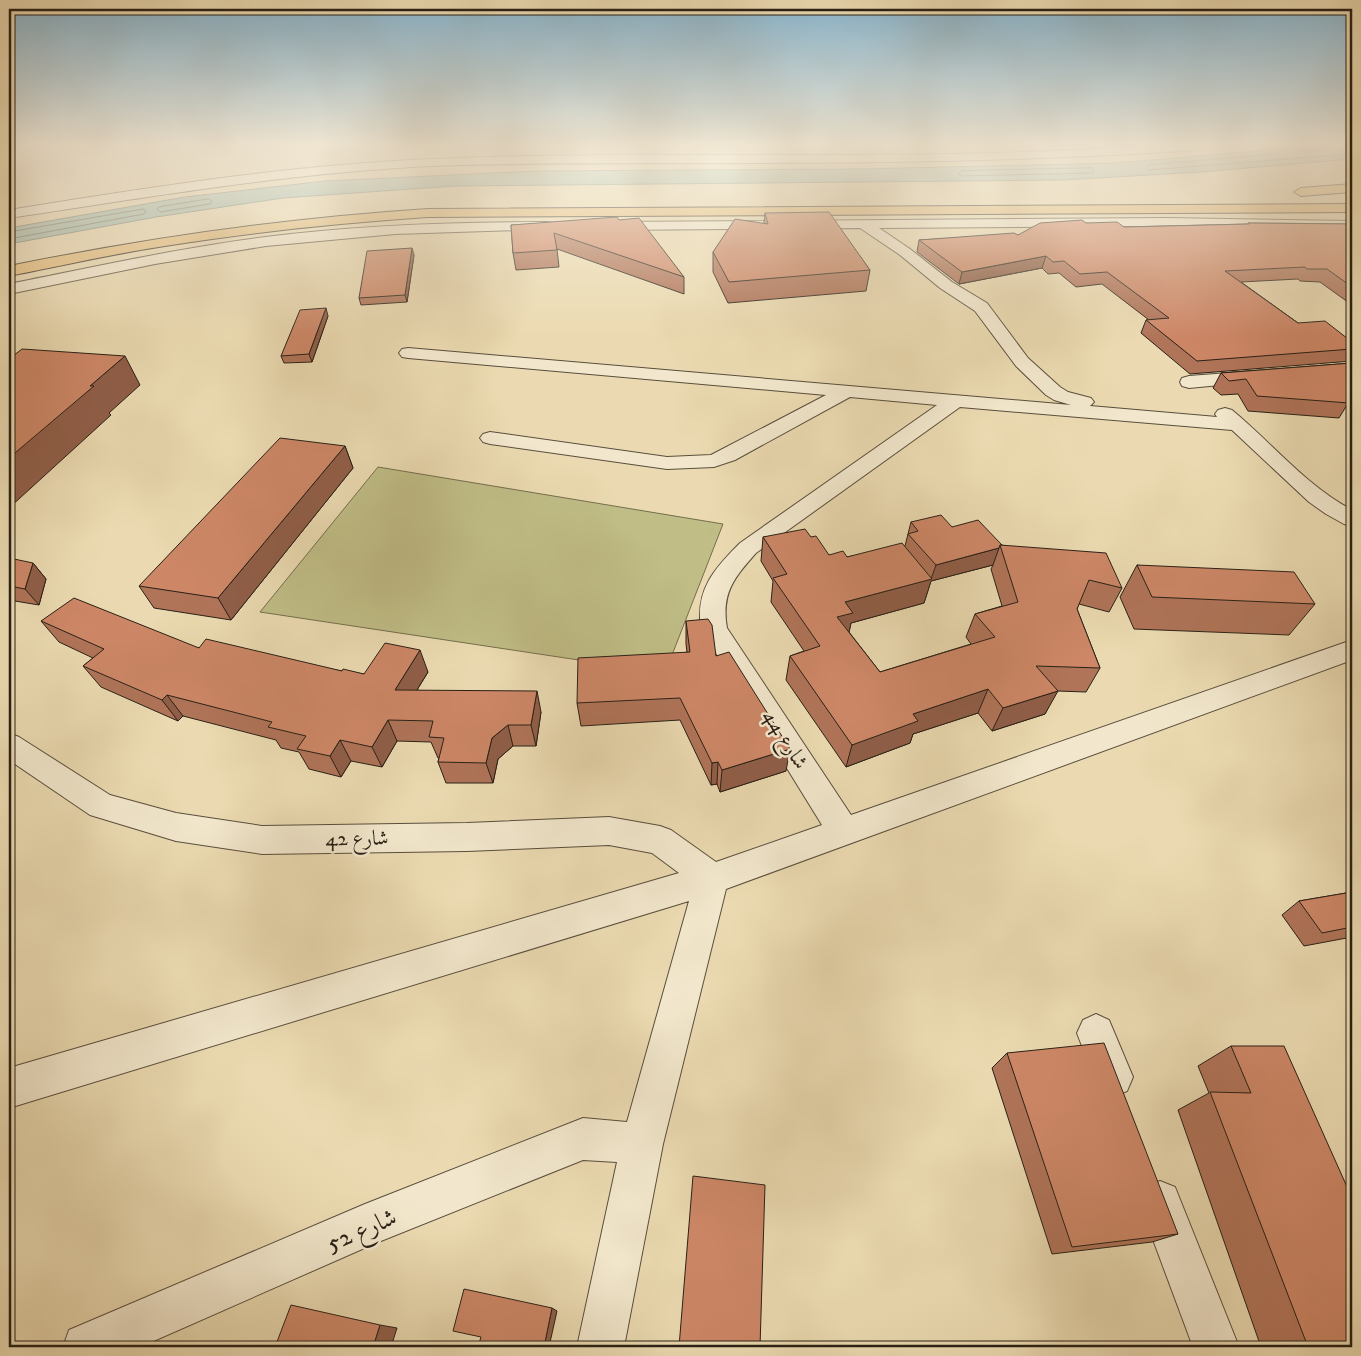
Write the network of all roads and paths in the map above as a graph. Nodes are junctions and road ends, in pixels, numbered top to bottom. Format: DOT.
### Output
graph roads {
  1 [pos="39,209"];
  2 [pos="1218,209"];
  3 [pos="1314,209"];
  4 [pos="1352,210"];
  5 [pos="9,214"];
  6 [pos="862,223"];
  7 [pos="1352,225"];
  8 [pos="9,271"];
  9 [pos="9,289"];
  10 [pos="408,353"];
  11 [pos="1274,376"];
  12 [pos="847,391"];
  13 [pos="955,401"];
  14 [pos="1220,410"];
  15 [pos="1239,425"];
  16 [pos="490,438"];
  17 [pos="1352,519"];
  18 [pos="1352,650"];
  19 [pos="9,746"];
  20 [pos="844,832"];
  21 [pos="712,879"];
  22 [pos="1096,1033"];
  23 [pos="9,1088"];
  24 [pos="1124,1107"];
  25 [pos="642,1144"];
  26 [pos="1149,1172"];
  27 [pos="86,1347"];
  28 [pos="602,1347"];
  29 [pos="1216,1347"];
  1 -- 5 [label="street"];
  2 -- 8 [label="highway"];
  3 -- 4 [label="highway"];
  6 -- 7 [label="street"];
  6 -- 9 [label="street"];
  6 -- 14 [label="street"];
  10 -- 12 [label="street"];
  11 -- 14 [label="street"];
  12 -- 13 [label="street"];
  12 -- 16 [label="street"];
  13 -- 15 [label="street"];
  13 -- 20 [label="street, شارع 44"];
  14 -- 15 [label="street"];
  15 -- 17 [label="street"];
  18 -- 20 [label="street"];
  19 -- 21 [label="street, شارع 42"];
  20 -- 21 [label="street"];
  21 -- 23 [label="street"];
  21 -- 25 [label="street"];
  22 -- 24 [label="street"];
  25 -- 27 [label="street, شارع 52"];
  25 -- 28 [label="street"];
  26 -- 29 [label="street"];
}
